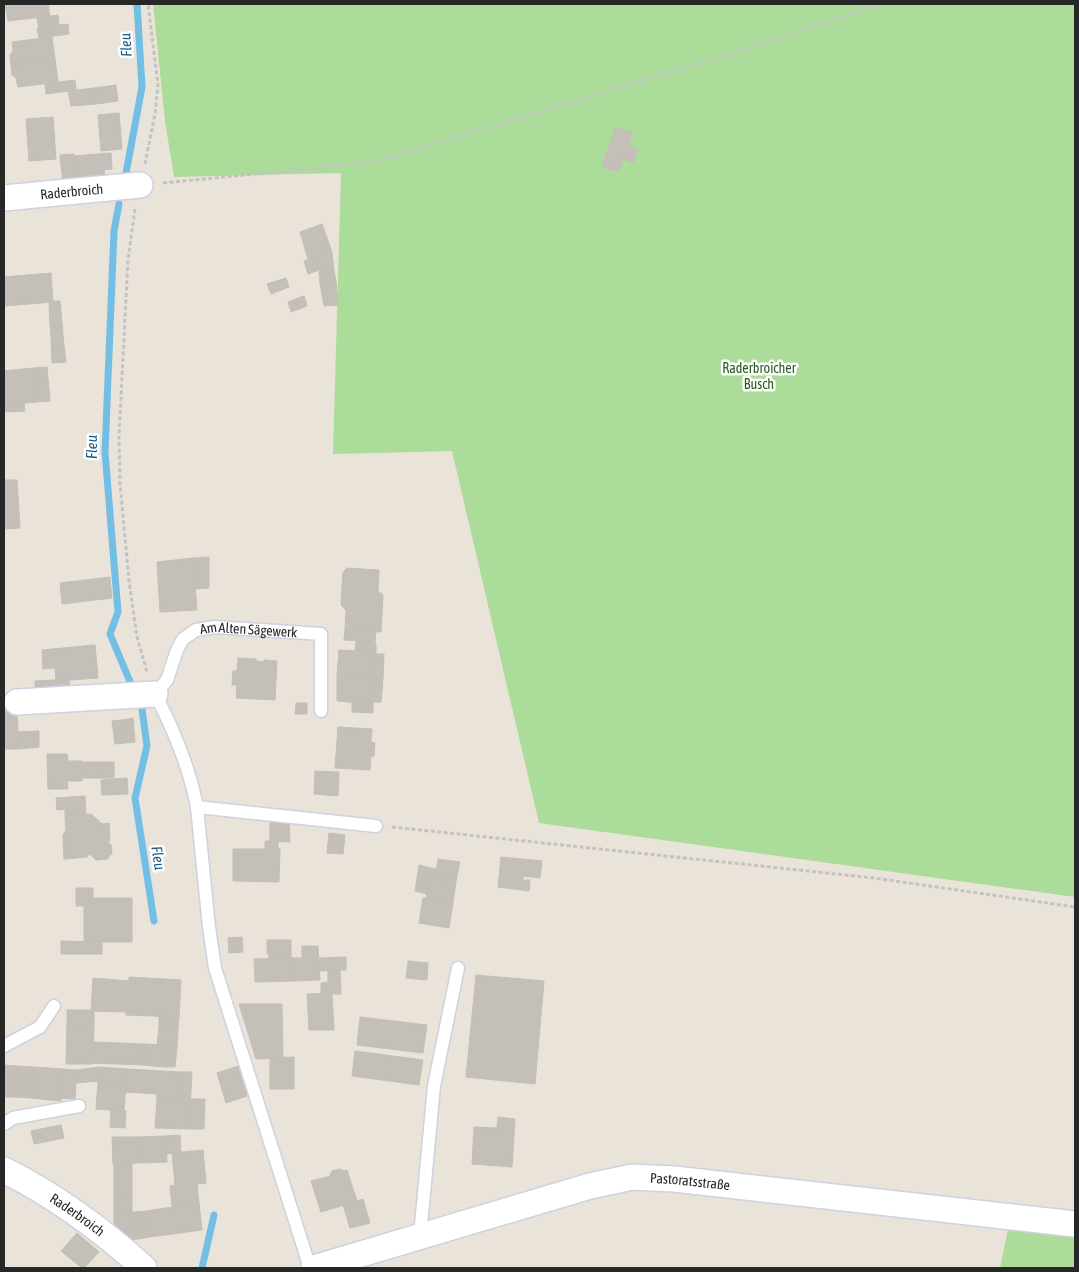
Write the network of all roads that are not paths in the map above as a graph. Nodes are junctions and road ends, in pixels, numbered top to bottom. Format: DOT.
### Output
graph roads {
  1 [pos="140,185"];
  2 [pos="4,198"];
  3 [pos="155,694"];
  4 [pos="17,702"];
  5 [pos="320,711"];
  6 [pos="197,807"];
  7 [pos="376,826"];
  8 [pos="458,968"];
  9 [pos="54,1006"];
  10 [pos="4,1046"];
  11 [pos="79,1106"];
  12 [pos="4,1124"];
  13 [pos="4,1170"];
  14 [pos="1075,1224"];
  15 [pos="420,1236"];
  16 [pos="144,1268"];
  17 [pos="310,1268"];
  18 [pos="314,1268"];
  1 -- 2 [label="street, Raderbroich"];
  3 -- 4 [label="street"];
  3 -- 5 [label="lane, Am Alten Sägewerk"];
  3 -- 6 [label="lane"];
  6 -- 7 [label="lane"];
  6 -- 17 [label="lane"];
  8 -- 15 [label="lane"];
  9 -- 10 [label="lane"];
  11 -- 12 [label="lane"];
  13 -- 16 [label="street, Raderbroich"];
  14 -- 15 [label="street, Pastoratsstraße"];
  15 -- 18 [label="street, Pastoratsstraße"];
}
